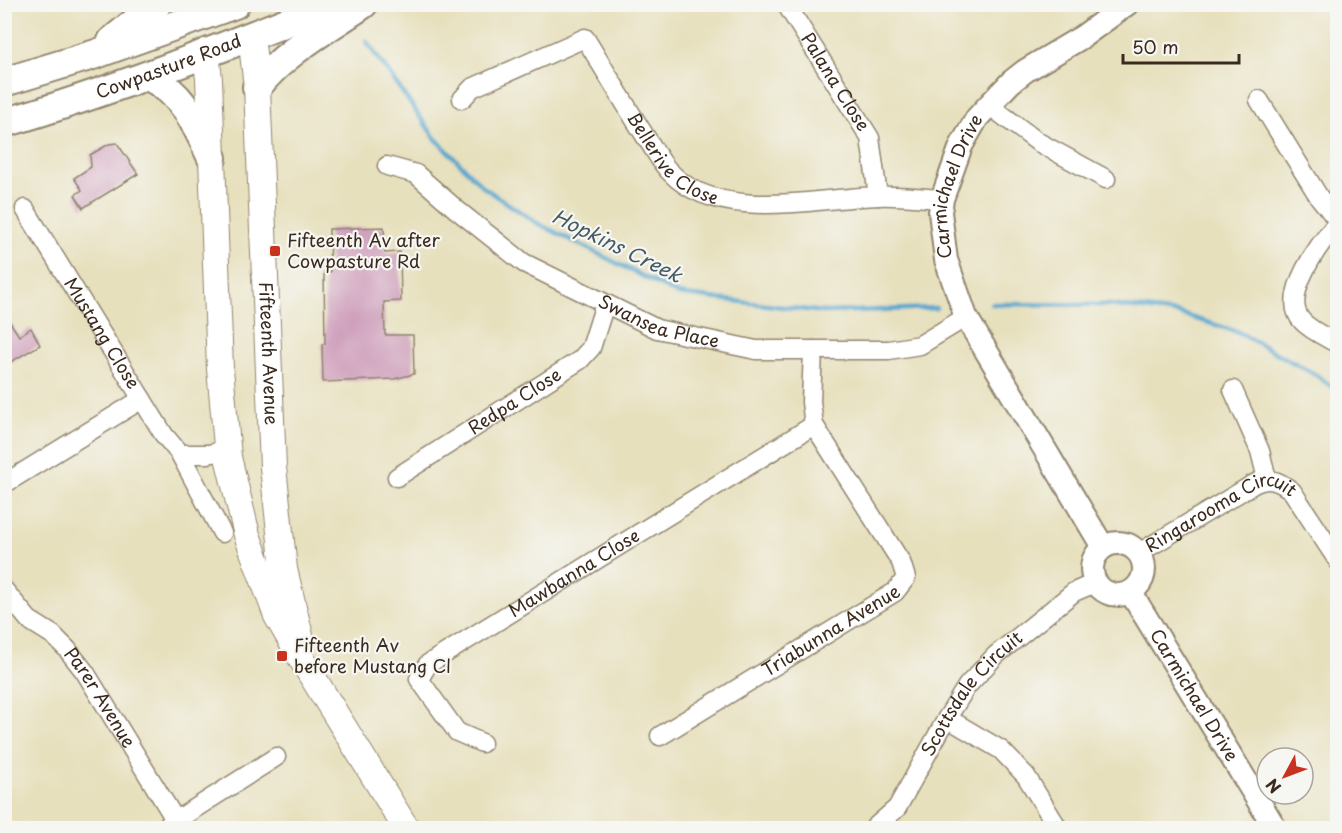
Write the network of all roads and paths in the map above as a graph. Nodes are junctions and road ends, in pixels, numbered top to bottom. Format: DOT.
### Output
graph roads {
  1 [pos="158,4"];
  2 [pos="235,4"];
  3 [pos="248,4"];
  4 [pos="332,4"];
  5 [pos="363,4"];
  6 [pos="786,4"];
  7 [pos="1127,4"];
  8 [pos="202,11"];
  9 [pos="252,36"];
  10 [pos="206,52"];
  11 [pos="96,54"];
  12 [pos="148,76"];
  13 [pos="4,82"];
  14 [pos="257,87"];
  15 [pos="462,99"];
  16 [pos="1259,100"];
  17 [pos="989,105"];
  18 [pos="4,123"];
  19 [pos="212,158"];
  20 [pos="387,166"];
  21 [pos="1106,179"];
  22 [pos="878,196"];
  23 [pos="942,199"];
  24 [pos="25,210"];
  25 [pos="1338,222"];
  26 [pos="605,304"];
  27 [pos="966,317"];
  28 [pos="1338,344"];
  29 [pos="813,350"];
  30 [pos="1233,390"];
  31 [pos="142,399"];
  32 [pos="814,425"];
  33 [pos="228,450"];
  34 [pos="180,454"];
  35 [pos="398,477"];
  36 [pos="1267,479"];
  37 [pos="4,484"];
  38 [pos="222,533"];
  39 [pos="1103,547"];
  40 [pos="1139,553"];
  41 [pos="1338,561"];
  42 [pos="1095,582"];
  43 [pos="4,590"];
  44 [pos="1131,593"];
  45 [pos="307,668"];
  46 [pos="947,718"];
  47 [pos="660,736"];
  48 [pos="482,743"];
  49 [pos="276,758"];
  50 [pos="170,824"];
  51 [pos="406,828"];
  52 [pos="874,828"];
  53 [pos="1058,828"];
  54 [pos="1275,828"];
  1 -- 11 [label="main road"];
  2 -- 8 [label="main road, Cowpasture Road"];
  3 -- 9 [label="main road"];
  4 -- 9 [label="main road, Cowpasture Road"];
  5 -- 14 [label="main road"];
  6 -- 22 [label="street, Palana Close"];
  7 -- 17 [label="street, Carmichael Drive"];
  8 -- 10 [label="main road"];
  8 -- 11 [label="main road, Cowpasture Road"];
  9 -- 10 [label="main road, Cowpasture Road"];
  9 -- 14 [label="main road, Fifteenth Avenue"];
  10 -- 12 [label="main road, Cowpasture Road"];
  10 -- 19 [label="main road, Fifteenth Avenue"];
  11 -- 13 [label="main road, Cowpasture Road"];
  12 -- 18 [label="main road, Cowpasture Road"];
  12 -- 19 [label="main road"];
  14 -- 45 [label="main road, Fifteenth Avenue"];
  15 -- 22 [label="street, Bellerive Close"];
  16 -- 25 [label="street"];
  17 -- 21 [label="street"];
  17 -- 23 [label="street, Carmichael Drive"];
  19 -- 33 [label="main road, Fifteenth Avenue"];
  20 -- 26 [label="street, Swansea Place"];
  22 -- 23 [label="street, Bellerive Close"];
  23 -- 27 [label="street, Carmichael Drive"];
  24 -- 31 [label="street, Mustang Close"];
  25 -- 28 [label="street"];
  26 -- 29 [label="street, Swansea Place"];
  26 -- 35 [label="street, Redpa Close"];
  27 -- 29 [label="street, Swansea Place"];
  27 -- 39 [label="street, Carmichael Drive"];
  29 -- 32 [label="street, Triabunna Avenue"];
  30 -- 36 [label="street"];
  31 -- 34 [label="street, Mustang Close"];
  31 -- 37 [label="street"];
  32 -- 47 [label="street, Triabunna Avenue"];
  32 -- 48 [label="street, Mawbanna Close"];
  33 -- 34 [label="street"];
  33 -- 45 [label="main road, Fifteenth Avenue"];
  34 -- 38 [label="street, Mustang Close"];
  36 -- 40 [label="street, Ringarooma Circuit"];
  36 -- 41 [label="street, Ringarooma Circuit"];
  39 -- 40 [label="street"];
  39 -- 42 [label="street"];
  40 -- 44 [label="street"];
  42 -- 44 [label="street"];
  42 -- 46 [label="street, Scottsdale Circuit"];
  43 -- 50 [label="street, Parer Avenue"];
  44 -- 54 [label="street, Carmichael Drive"];
  45 -- 51 [label="main road, Fifteenth Avenue"];
  46 -- 52 [label="street, Scottsdale Circuit"];
  46 -- 53 [label="street"];
  49 -- 50 [label="street"];
}
